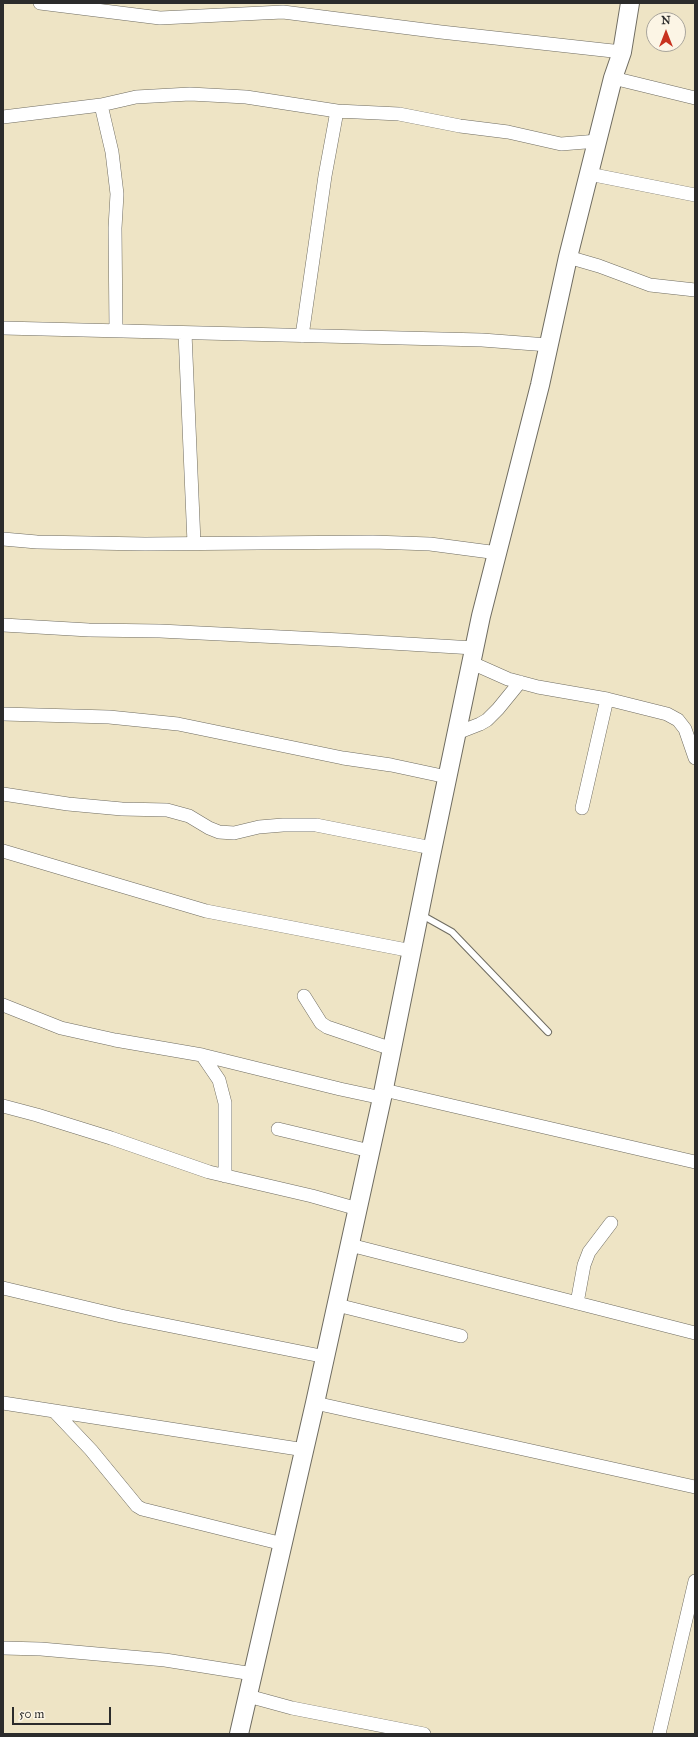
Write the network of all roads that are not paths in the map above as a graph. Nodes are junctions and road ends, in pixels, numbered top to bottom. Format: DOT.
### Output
graph roads {
  1 [pos="40,3"];
  2 [pos="630,3"];
  3 [pos="622,52"];
  4 [pos="613,78"];
  5 [pos="695,98"];
  6 [pos="101,105"];
  7 [pos="338,111"];
  8 [pos="3,116"];
  9 [pos="598,141"];
  10 [pos="589,174"];
  11 [pos="695,195"];
  12 [pos="568,257"];
  13 [pos="695,290"];
  14 [pos="3,328"];
  15 [pos="116,331"];
  16 [pos="185,334"];
  17 [pos="302,336"];
  18 [pos="548,345"];
  19 [pos="3,539"];
  20 [pos="194,543"];
  21 [pos="498,553"];
  22 [pos="3,625"];
  23 [pos="473,656"];
  24 [pos="520,682"];
  25 [pos="607,699"];
  26 [pos="3,714"];
  27 [pos="678,720"];
  28 [pos="695,723"];
  29 [pos="457,733"];
  30 [pos="695,758"];
  31 [pos="448,777"];
  32 [pos="3,794"];
  33 [pos="582,808"];
  34 [pos="432,848"];
  35 [pos="3,851"];
  36 [pos="419,914"];
  37 [pos="412,951"];
  38 [pos="304,996"];
  39 [pos="3,1005"];
  40 [pos="548,1032"];
  41 [pos="392,1049"];
  42 [pos="202,1054"];
  43 [pos="383,1094"];
  44 [pos="3,1106"];
  45 [pos="278,1129"];
  46 [pos="370,1151"];
  47 [pos="695,1162"];
  48 [pos="225,1176"];
  49 [pos="358,1209"];
  50 [pos="611,1223"];
  51 [pos="350,1245"];
  52 [pos="3,1288"];
  53 [pos="577,1303"];
  54 [pos="337,1305"];
  55 [pos="695,1333"];
  56 [pos="461,1336"];
  57 [pos="326,1357"];
  58 [pos="315,1403"];
  59 [pos="3,1404"];
  60 [pos="55,1412"];
  61 [pos="305,1450"];
  62 [pos="695,1486"];
  63 [pos="283,1544"];
  64 [pos="695,1581"];
  65 [pos="3,1648"];
  66 [pos="253,1674"];
  67 [pos="248,1696"];
  68 [pos="240,1734"];
  69 [pos="424,1734"];
  70 [pos="659,1734"];
  1 -- 3 [label="street"];
  2 -- 3 [label="street"];
  3 -- 4 [label="street"];
  4 -- 5 [label="street"];
  4 -- 9 [label="street"];
  6 -- 7 [label="street"];
  6 -- 8 [label="street"];
  6 -- 15 [label="street"];
  7 -- 9 [label="street"];
  7 -- 17 [label="street"];
  9 -- 10 [label="street"];
  10 -- 11 [label="street"];
  10 -- 12 [label="street"];
  12 -- 13 [label="street"];
  12 -- 18 [label="street"];
  14 -- 15 [label="street"];
  15 -- 16 [label="street"];
  16 -- 17 [label="street"];
  16 -- 20 [label="street"];
  17 -- 18 [label="street"];
  18 -- 21 [label="street"];
  19 -- 20 [label="street"];
  20 -- 21 [label="street"];
  21 -- 23 [label="street"];
  22 -- 23 [label="street"];
  23 -- 24 [label="street"];
  23 -- 29 [label="street"];
  24 -- 25 [label="street"];
  24 -- 29 [label="street"];
  25 -- 27 [label="street"];
  25 -- 33 [label="street"];
  26 -- 31 [label="street"];
  27 -- 28 [label="street"];
  27 -- 30 [label="street"];
  29 -- 31 [label="street"];
  31 -- 34 [label="street"];
  32 -- 34 [label="street"];
  34 -- 36 [label="street"];
  35 -- 37 [label="street"];
  36 -- 37 [label="street"];
  36 -- 40 [label="lane"];
  37 -- 41 [label="street"];
  38 -- 41 [label="street"];
  39 -- 42 [label="street"];
  41 -- 43 [label="street"];
  42 -- 43 [label="street"];
  42 -- 48 [label="street"];
  43 -- 46 [label="street"];
  43 -- 47 [label="street"];
  44 -- 48 [label="street"];
  45 -- 46 [label="street"];
  46 -- 49 [label="street"];
  48 -- 49 [label="street"];
  49 -- 51 [label="street"];
  50 -- 53 [label="street"];
  51 -- 53 [label="street"];
  51 -- 54 [label="street"];
  52 -- 57 [label="street"];
  53 -- 55 [label="street"];
  54 -- 56 [label="street"];
  54 -- 57 [label="street"];
  57 -- 58 [label="street"];
  58 -- 61 [label="street"];
  58 -- 62 [label="street"];
  59 -- 60 [label="street"];
  60 -- 61 [label="street"];
  60 -- 63 [label="street"];
  61 -- 63 [label="street"];
  63 -- 66 [label="street"];
  64 -- 70 [label="street"];
  65 -- 66 [label="street"];
  66 -- 67 [label="street"];
  67 -- 68 [label="street"];
  67 -- 69 [label="street"];
}
